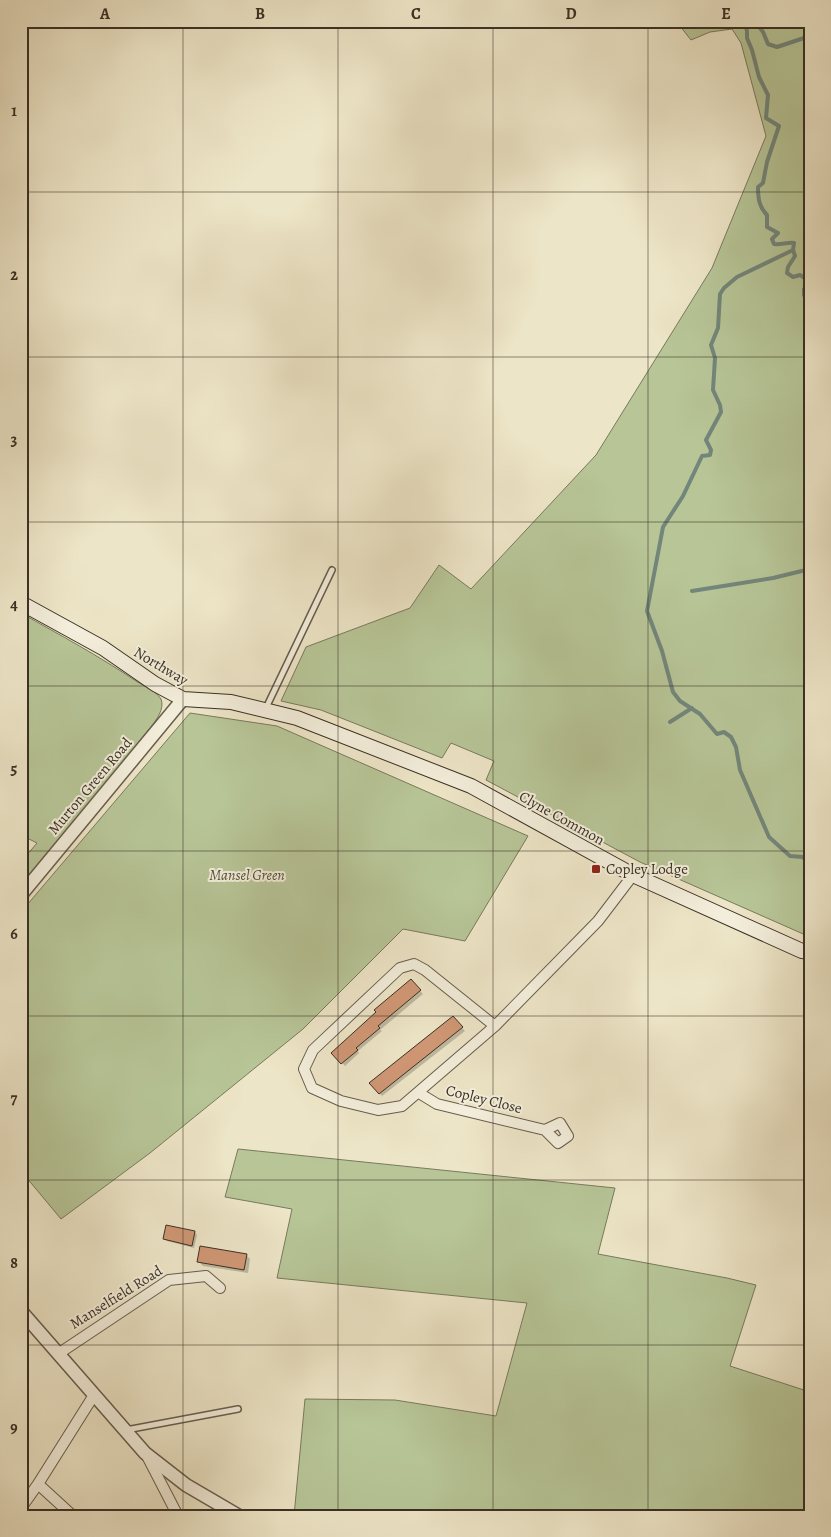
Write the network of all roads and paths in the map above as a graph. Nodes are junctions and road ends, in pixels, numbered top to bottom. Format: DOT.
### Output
graph roads {
  1 [pos="332,570"];
  2 [pos="21,604"];
  3 [pos="183,699"];
  4 [pos="265,710"];
  5 [pos="297,718"];
  6 [pos="633,876"];
  7 [pos="21,895"];
  8 [pos="810,952"];
  9 [pos="495,1026"];
  10 [pos="419,1093"];
  11 [pos="545,1130"];
  12 [pos="220,1288"];
  13 [pos="21,1310"];
  14 [pos="58,1354"];
  15 [pos="94,1395"];
  16 [pos="238,1409"];
  17 [pos="125,1430"];
  18 [pos="145,1453"];
  19 [pos="38,1484"];
  20 [pos="21,1508"];
  21 [pos="72,1516"];
  22 [pos="178,1516"];
  23 [pos="239,1516"];
  1 -- 4 [label="lane"];
  2 -- 3 [label="main road, Northway"];
  3 -- 4 [label="main road, Northway"];
  3 -- 7 [label="street, Murton Green Road"];
  4 -- 5 [label="main road, Northway"];
  5 -- 6 [label="main road, Clyne Common"];
  6 -- 8 [label="main road, Clyne Common"];
  6 -- 9 [label="street"];
  9 -- 10 [label="street"];
  9 -- 10 [label="street"];
  10 -- 11 [label="street, Copley Close"];
  12 -- 14 [label="street, Manselfield Road"];
  13 -- 14 [label="street"];
  14 -- 15 [label="street"];
  15 -- 17 [label="street"];
  15 -- 19 [label="street"];
  16 -- 17 [label="lane"];
  17 -- 18 [label="street"];
  18 -- 22 [label="street"];
  18 -- 23 [label="street"];
  19 -- 20 [label="street"];
  19 -- 21 [label="street"];
}
